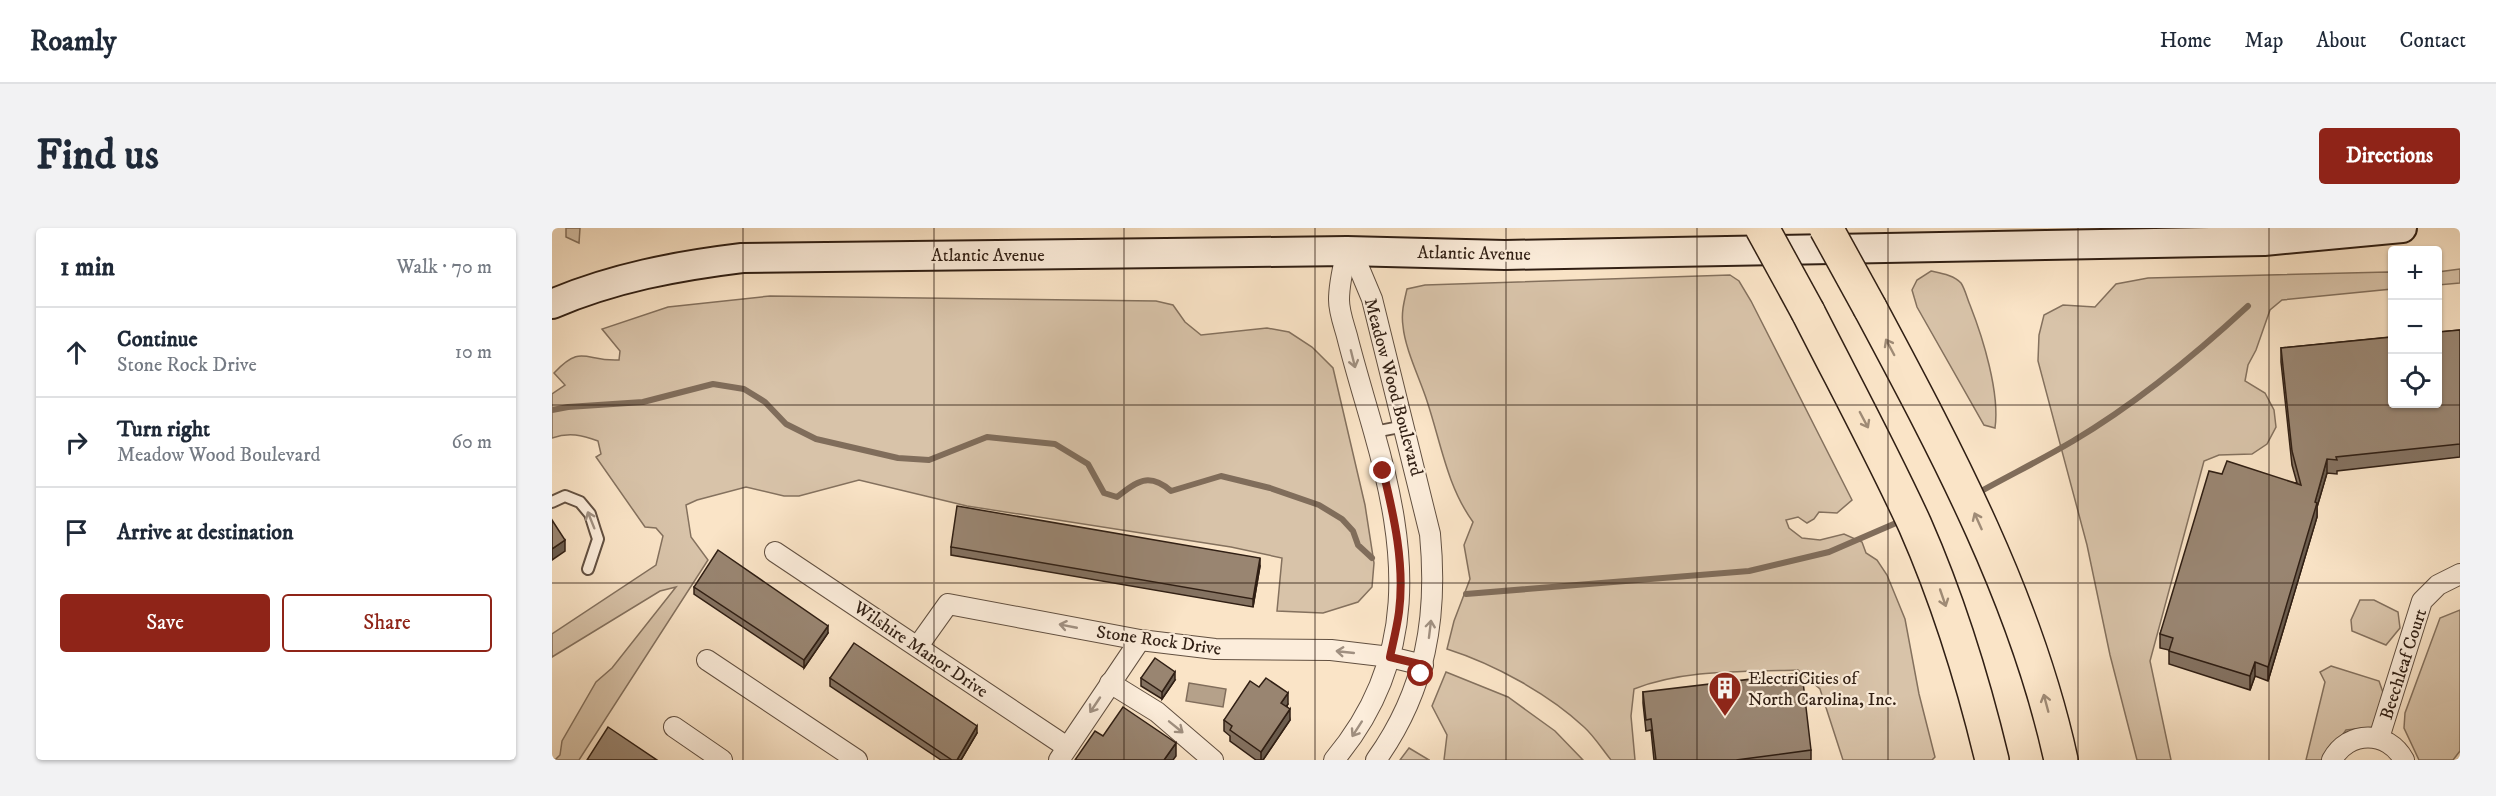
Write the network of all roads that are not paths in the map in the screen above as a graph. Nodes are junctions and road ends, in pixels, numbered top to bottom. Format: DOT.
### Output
graph roads {
  1 [pos="1762,228"];
  2 [pos="1826,228"];
  3 [pos="2402,228"];
  4 [pos="1347,251"];
  5 [pos="552,304"];
  6 [pos="1405,426"];
  7 [pos="1374,432"];
  8 [pos="552,502"];
  9 [pos="775,552"];
  10 [pos="588,569"];
  11 [pos="2460,574"];
  12 [pos="1140,640"];
  13 [pos="918,646"];
  14 [pos="1390,657"];
  15 [pos="707,660"];
  16 [pos="1423,665"];
  17 [pos="1110,683"];
  18 [pos="674,727"];
  19 [pos="2379,738"];
  20 [pos="1063,754"];
  21 [pos="722,760"];
  22 [pos="857,760"];
  23 [pos="1213,760"];
  24 [pos="1334,760"];
  25 [pos="1376,760"];
  26 [pos="1992,760"];
  27 [pos="2061,760"];
  28 [pos="2332,760"];
  29 [pos="2404,760"];
  1 -- 26 [label="highway, one-way, bridge"];
  27 -- 2 [label="highway, one-way, bridge"];
  3 -- 4 [label="main road, Atlantic Avenue"];
  4 -- 5 [label="main road, Atlantic Avenue"];
  4 -- 6 [label="street, Meadow Wood Boulevard"];
  4 -- 7 [label="street, Meadow Wood Boulevard, one-way"];
  6 -- 7 [label="lane"];
  16 -- 6 [label="street, Meadow Wood Boulevard, one-way"];
  7 -- 14 [label="street, Meadow Wood Boulevard"];
  10 -- 8 [label="lane, one-way"];
  9 -- 13 [label="street, Wilshire Manor Drive"];
  11 -- 19 [label="street, Beechleaf Court"];
  12 -- 13 [label="street, Stone Rock Drive, one-way"];
  14 -- 12 [label="street, Stone Rock Drive, one-way"];
  12 -- 17 [label="street"];
  13 -- 20 [label="street, Wilshire Manor Drive"];
  14 -- 16 [label="street, Stone Rock Drive"];
  14 -- 24 [label="street, Meadow Wood Boulevard, one-way"];
  15 -- 22 [label="street"];
  16 -- 25 [label="street, Meadow Wood Boulevard"];
  17 -- 20 [label="street, one-way"];
  17 -- 23 [label="street, one-way"];
  18 -- 21 [label="street"];
  19 -- 28 [label="street, Beechleaf Court"];
  19 -- 29 [label="street, Beechleaf Court"];
}
